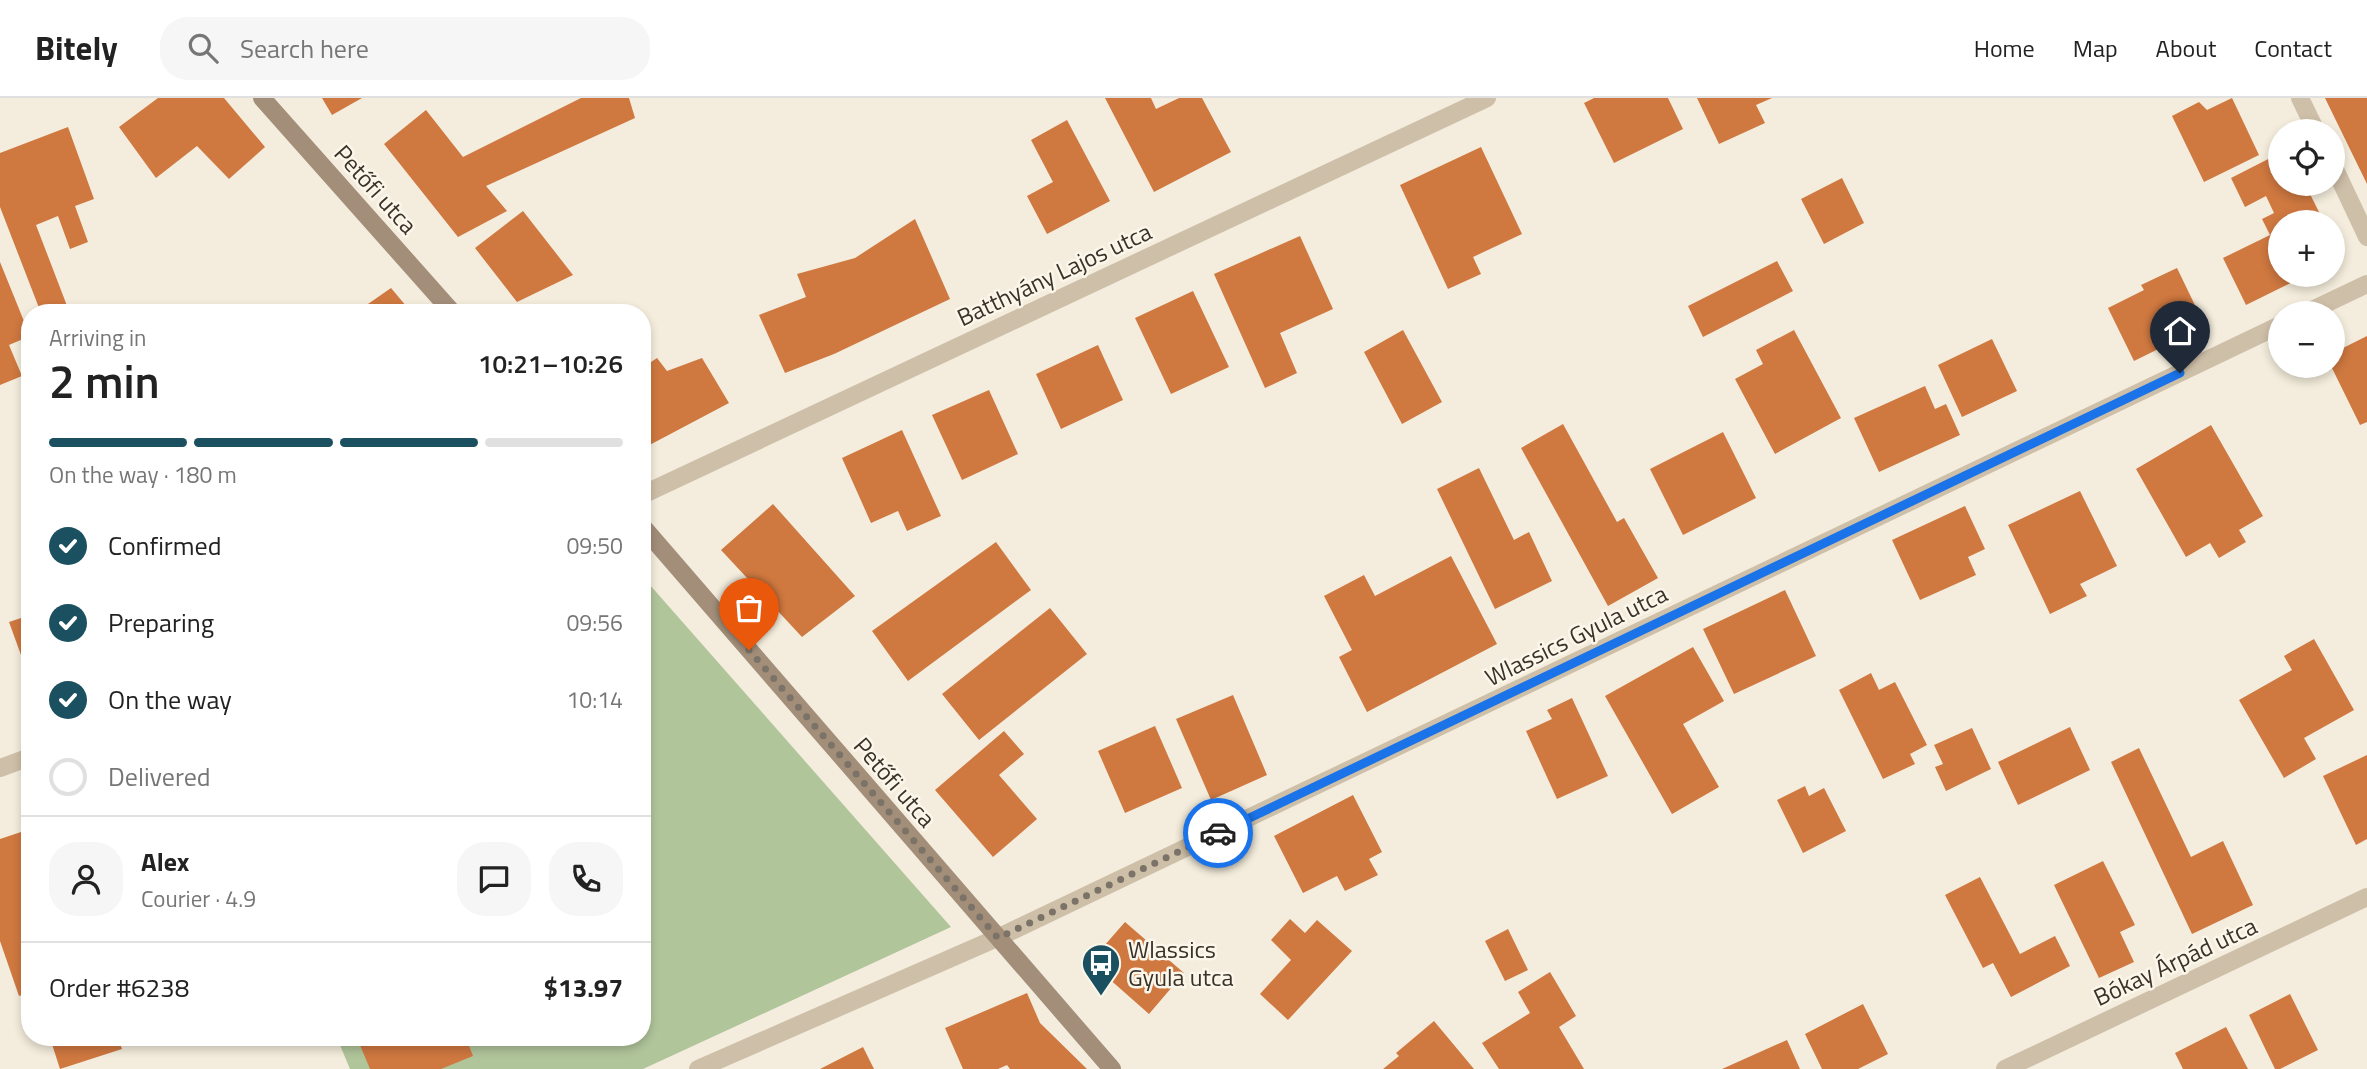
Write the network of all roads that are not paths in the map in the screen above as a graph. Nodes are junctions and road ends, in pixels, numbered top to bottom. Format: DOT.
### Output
graph roads {
  1 [pos="262,98"];
  2 [pos="1487,98"];
  3 [pos="2300,98"];
  4 [pos="2310,119"];
  5 [pos="2345,190"];
  6 [pos="2367,237"];
  7 [pos="2367,284"];
  8 [pos="2331,301"];
  9 [pos="445,304"];
  10 [pos="2268,331"];
  11 [pos="651,491"];
  12 [pos="651,536"];
  13 [pos="21,760"];
  14 [pos="0,768"];
  15 [pos="2367,897"];
  16 [pos="998,938"];
  17 [pos="698,1069"];
  18 [pos="1112,1069"];
  19 [pos="2005,1069"];
  1 -- 9 [label="main road, Petőfi utca"];
  2 -- 11 [label="street, Batthyány Lajos utca"];
  3 -- 4 [label="street"];
  5 -- 6 [label="street"];
  7 -- 8 [label="street"];
  10 -- 16 [label="street, Wlassics Gyula utca"];
  12 -- 16 [label="main road, Petőfi utca"];
  13 -- 14 [label="street"];
  15 -- 19 [label="street, Bókay Árpád utca"];
  16 -- 17 [label="street, Wlassics Gyula utca"];
  16 -- 18 [label="main road, Petőfi utca"];
}
